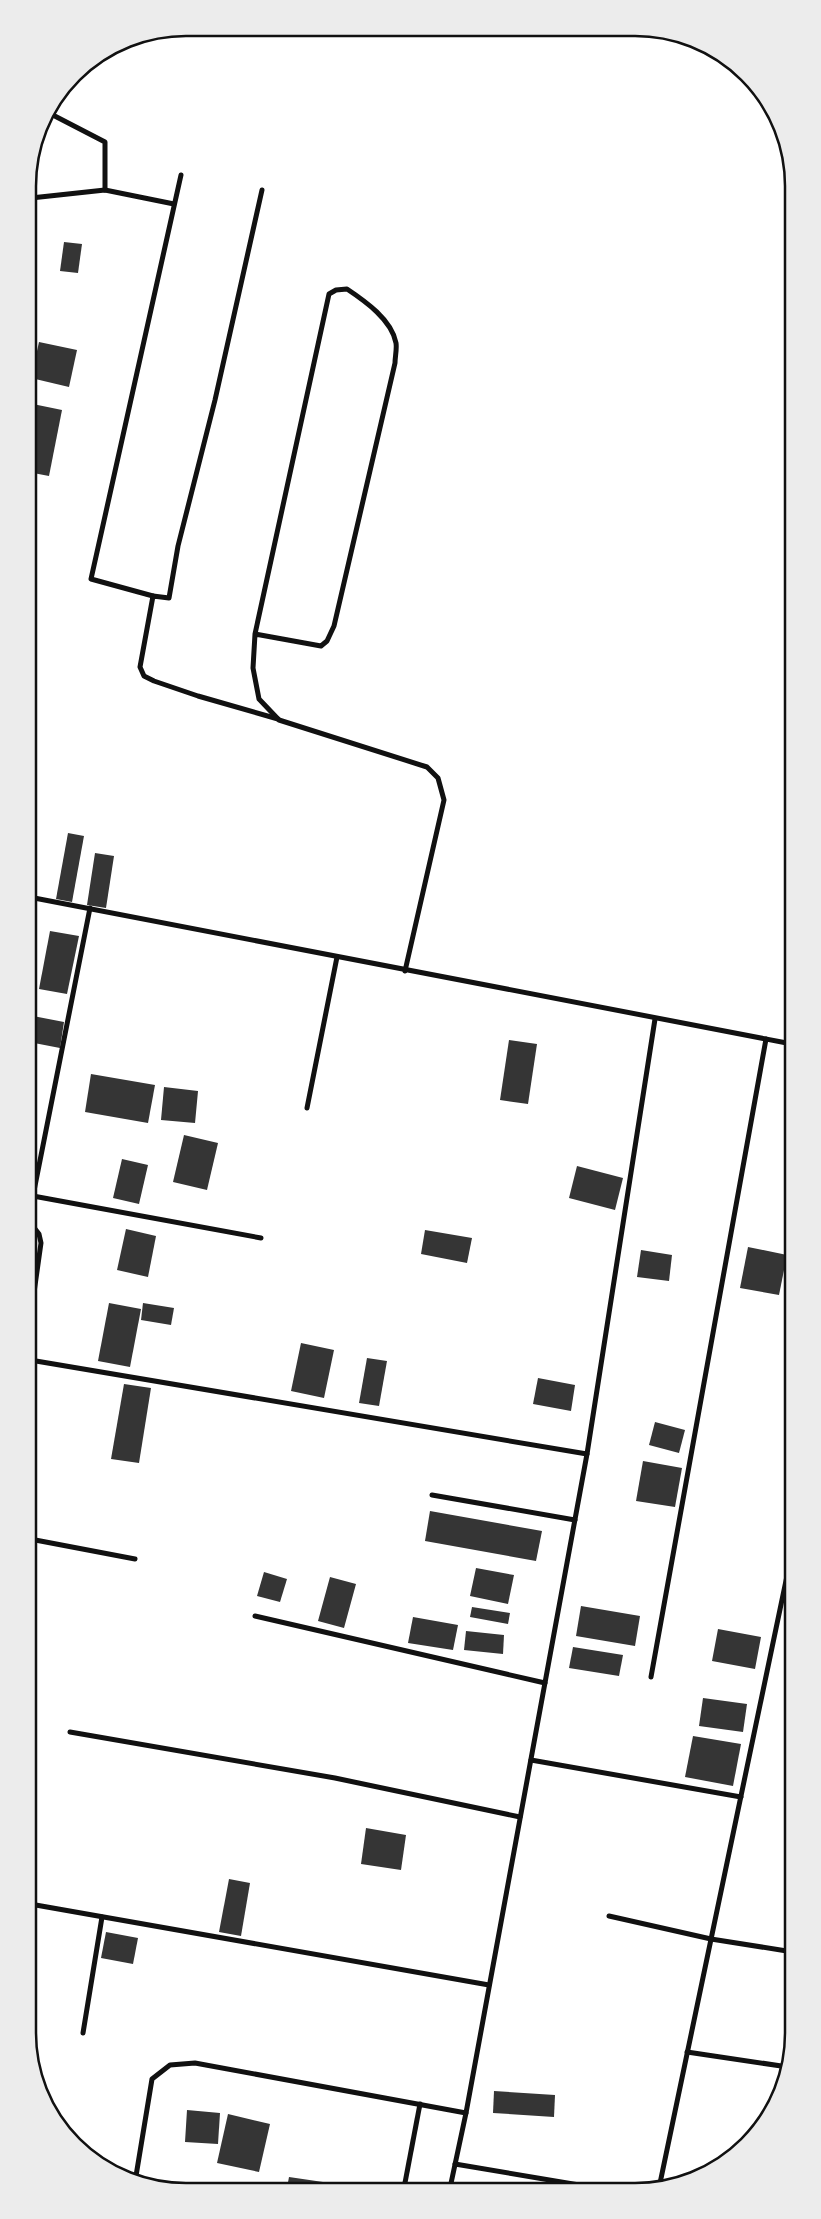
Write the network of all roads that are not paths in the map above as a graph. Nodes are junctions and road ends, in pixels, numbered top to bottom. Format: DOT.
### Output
graph roads {
  1 [pos="54,116"];
  2 [pos="180,175"];
  3 [pos="105,190"];
  4 [pos="262,190"];
  5 [pos="37,197"];
  6 [pos="174,204"];
  7 [pos="153,596"];
  8 [pos="255,634"];
  9 [pos="279,720"];
  10 [pos="37,897"];
  11 [pos="90,908"];
  12 [pos="337,957"];
  13 [pos="405,971"];
  14 [pos="655,1019"];
  15 [pos="766,1039"];
  16 [pos="785,1043"];
  17 [pos="307,1108"];
  18 [pos="36,1179"];
  19 [pos="36,1197"];
  20 [pos="36,1231"];
  21 [pos="261,1238"];
  22 [pos="36,1276"];
  23 [pos="36,1361"];
  24 [pos="588,1454"];
  25 [pos="432,1495"];
  26 [pos="575,1520"];
  27 [pos="36,1540"];
  28 [pos="135,1559"];
  29 [pos="784,1589"];
  30 [pos="256,1616"];
  31 [pos="651,1677"];
  32 [pos="545,1683"];
  33 [pos="70,1732"];
  34 [pos="531,1760"];
  35 [pos="741,1796"];
  36 [pos="520,1817"];
  37 [pos="36,1905"];
  38 [pos="609,1916"];
  39 [pos="102,1917"];
  40 [pos="711,1939"];
  41 [pos="784,1951"];
  42 [pos="489,1985"];
  43 [pos="83,2033"];
  44 [pos="687,2052"];
  45 [pos="781,2066"];
  46 [pos="420,2104"];
  47 [pos="466,2113"];
  48 [pos="455,2164"];
  49 [pos="136,2174"];
  50 [pos="661,2180"];
  51 [pos="405,2183"];
  52 [pos="451,2183"];
  53 [pos="567,2183"];
  1 -- 3 [label="street"];
  2 -- 6 [label="street"];
  3 -- 5 [label="street"];
  3 -- 6 [label="street"];
  4 -- 7 [label="street"];
  6 -- 7 [label="street"];
  7 -- 9 [label="street"];
  8 -- 8 [label="street"];
  8 -- 9 [label="street"];
  9 -- 13 [label="street"];
  10 -- 11 [label="street"];
  11 -- 12 [label="street"];
  11 -- 18 [label="street"];
  12 -- 13 [label="street"];
  12 -- 17 [label="street"];
  13 -- 14 [label="street"];
  14 -- 15 [label="street"];
  14 -- 24 [label="street"];
  15 -- 16 [label="street"];
  15 -- 31 [label="street"];
  19 -- 21 [label="street"];
  20 -- 22 [label="street"];
  23 -- 24 [label="street"];
  24 -- 26 [label="street"];
  25 -- 26 [label="street"];
  26 -- 32 [label="street"];
  27 -- 28 [label="street"];
  29 -- 35 [label="street"];
  30 -- 32 [label="street"];
  32 -- 34 [label="street"];
  33 -- 36 [label="street"];
  34 -- 35 [label="street"];
  34 -- 36 [label="street"];
  35 -- 40 [label="street"];
  36 -- 42 [label="street"];
  37 -- 39 [label="street"];
  38 -- 40 [label="street"];
  39 -- 42 [label="street"];
  39 -- 43 [label="street"];
  40 -- 41 [label="street"];
  40 -- 44 [label="street"];
  42 -- 47 [label="street"];
  44 -- 45 [label="street"];
  44 -- 50 [label="street"];
  46 -- 47 [label="street"];
  46 -- 49 [label="street"];
  46 -- 51 [label="street"];
  47 -- 48 [label="street"];
  48 -- 52 [label="street"];
  48 -- 53 [label="street"];
}
